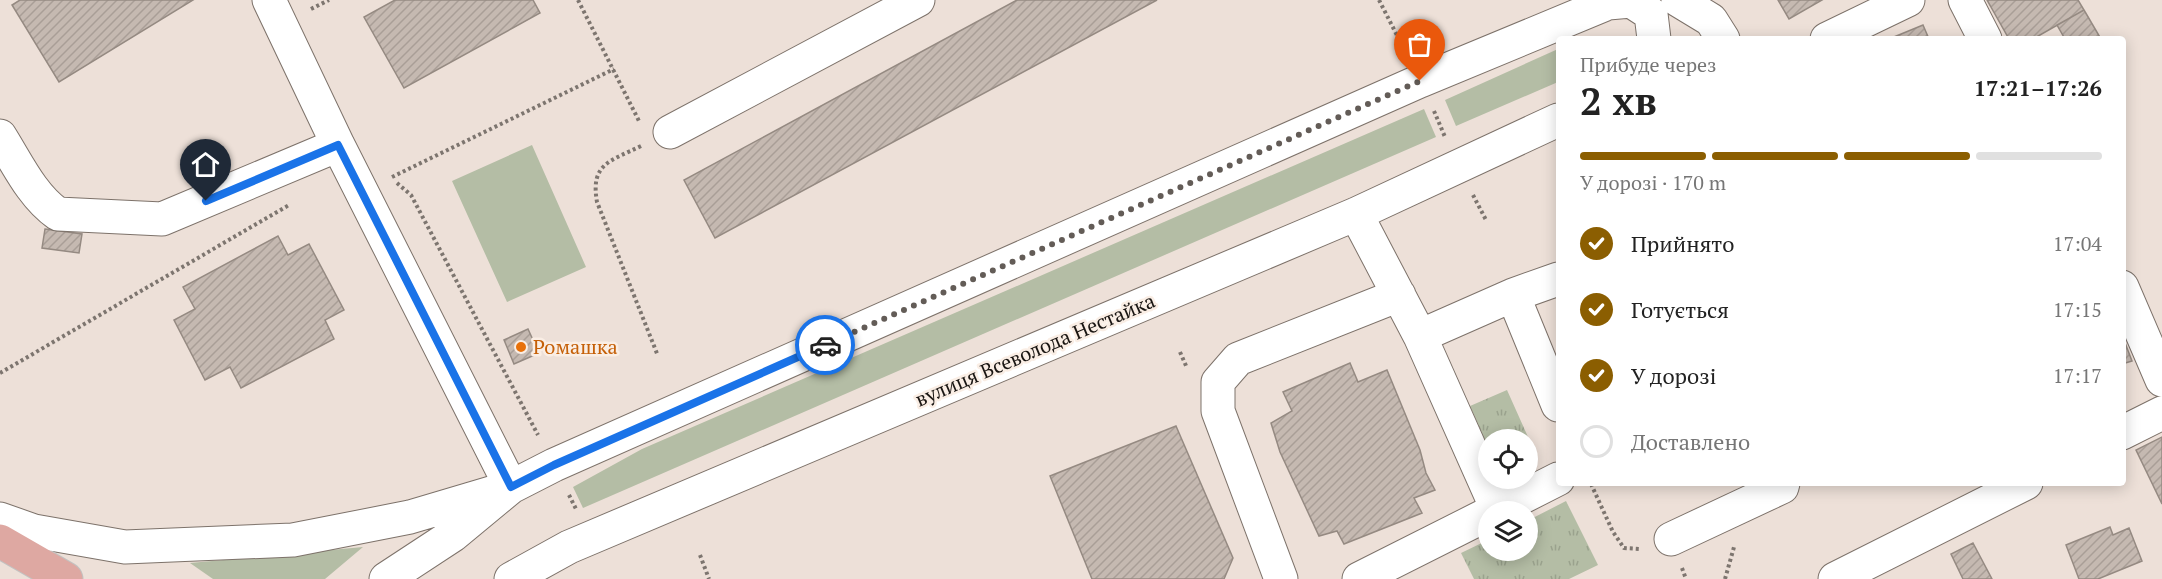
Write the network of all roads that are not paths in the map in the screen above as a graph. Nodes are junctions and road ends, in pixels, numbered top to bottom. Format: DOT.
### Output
graph roads {
  1 [pos="269,0"];
  2 [pos="918,0"];
  3 [pos="1591,0"];
  4 [pos="1673,0"];
  5 [pos="1678,0"];
  6 [pos="1908,0"];
  7 [pos="1965,0"];
  8 [pos="1563,21"];
  9 [pos="1654,36"];
  10 [pos="1665,36"];
  11 [pos="1721,36"];
  12 [pos="1833,36"];
  13 [pos="1983,36"];
  14 [pos="1556,121"];
  15 [pos="0,136"];
  16 [pos="660,137"];
  17 [pos="338,145"];
  18 [pos="1356,214"];
  19 [pos="1556,280"];
  20 [pos="1399,295"];
  21 [pos="1513,295"];
  22 [pos="2126,296"];
  23 [pos="1420,336"];
  24 [pos="2162,380"];
  25 [pos="1556,400"];
  26 [pos="2162,413"];
  27 [pos="2126,431"];
  28 [pos="1556,480"];
  29 [pos="1782,486"];
  30 [pos="2020,486"];
  31 [pos="511,487"];
  32 [pos="1488,501"];
  33 [pos="1515,501"];
  34 [pos="0,519"];
  35 [pos="1478,520"];
  36 [pos="1671,539"];
  37 [pos="0,541"];
  38 [pos="580,542"];
  39 [pos="66,579"];
  40 [pos="386,579"];
  41 [pos="511,579"];
  42 [pos="562,579"];
  43 [pos="1281,579"];
  44 [pos="1359,579"];
  45 [pos="1835,579"];
  1 -- 17 [label="street"];
  2 -- 16 [label="street"];
  3 -- 8 [label="street"];
  4 -- 10 [label="street"];
  5 -- 11 [label="street"];
  6 -- 12 [label="street"];
  7 -- 13 [label="street"];
  8 -- 9 [label="street"];
  8 -- 31 [label="street"];
  14 -- 18 [label="street, вулиця Всеволода Нестайка"];
  15 -- 17 [label="street"];
  17 -- 31 [label="street"];
  18 -- 20 [label="street"];
  18 -- 38 [label="street, вулиця Всеволода Нестайка"];
  19 -- 21 [label="street"];
  20 -- 23 [label="street"];
  20 -- 43 [label="street"];
  21 -- 23 [label="street"];
  21 -- 25 [label="street"];
  22 -- 24 [label="street"];
  23 -- 32 [label="street"];
  26 -- 27 [label="street"];
  28 -- 33 [label="street"];
  29 -- 36 [label="street"];
  30 -- 45 [label="street"];
  31 -- 34 [label="street"];
  31 -- 40 [label="street"];
  35 -- 44 [label="street"];
  37 -- 39 [label="main road"];
  38 -- 41 [label="street, вулиця Всеволода Нестайка"];
  38 -- 42 [label="street"];
}
